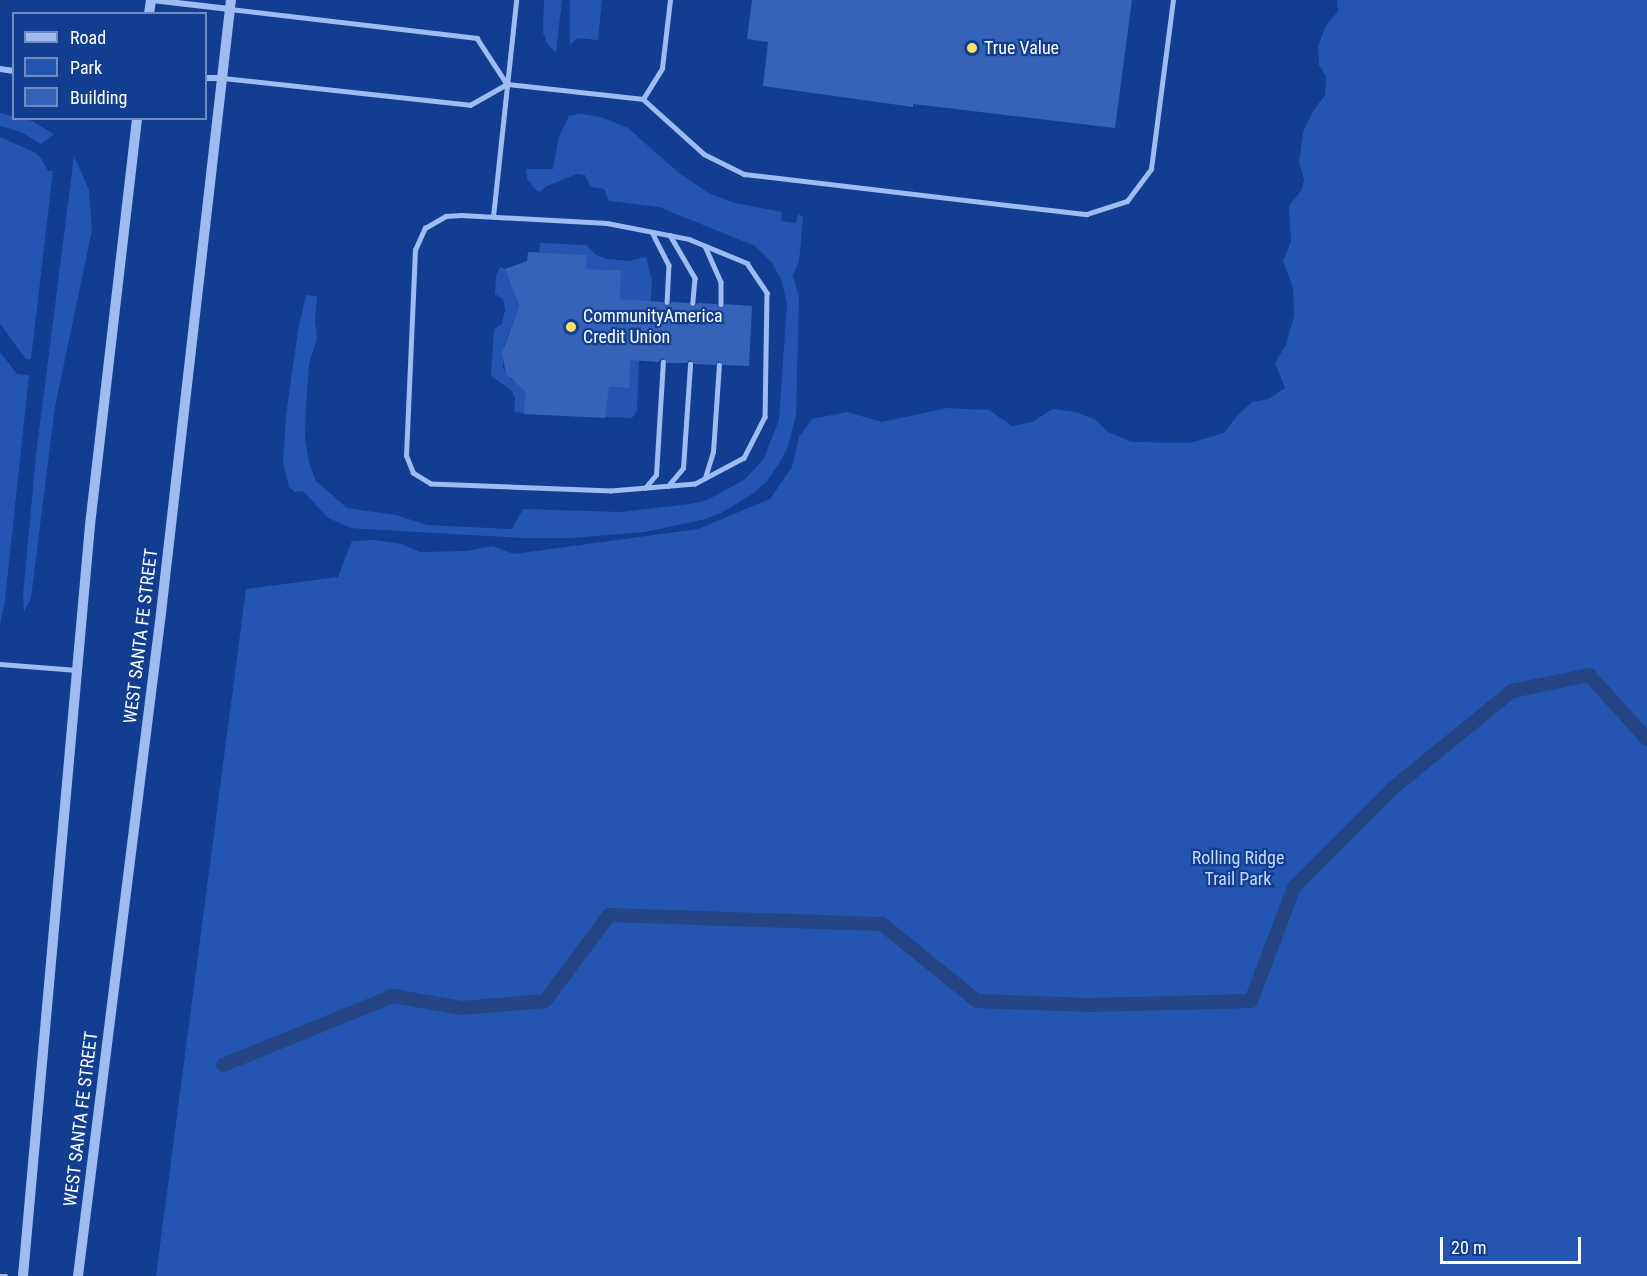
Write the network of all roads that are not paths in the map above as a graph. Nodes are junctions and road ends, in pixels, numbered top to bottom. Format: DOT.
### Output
graph roads {
  1 [pos="151,0"];
  2 [pos="516,0"];
  3 [pos="670,0"];
  4 [pos="1173,0"];
  5 [pos="230,4"];
  6 [pos="207,78"];
  7 [pos="220,78"];
  8 [pos="507,84"];
  9 [pos="643,99"];
  10 [pos="137,120"];
  11 [pos="493,217"];
  12 [pos="652,232"];
  13 [pos="670,236"];
  14 [pos="705,246"];
  15 [pos="667,302"];
  16 [pos="693,303"];
  17 [pos="720,304"];
  18 [pos="663,362"];
  19 [pos="690,364"];
  20 [pos="719,365"];
  21 [pos="705,478"];
  22 [pos="668,486"];
  23 [pos="645,488"];
  24 [pos="0,664"];
  25 [pos="76,670"];
  26 [pos="0,1276"];
  27 [pos="6,1276"];
  28 [pos="23,1276"];
  29 [pos="78,1276"];
  1 -- 5 [label="street"];
  2 -- 8 [label="lane"];
  3 -- 9 [label="lane"];
  4 -- 9 [label="lane"];
  5 -- 7 [label="street, WEST SANTA FE STREET"];
  5 -- 8 [label="lane"];
  6 -- 7 [label="street"];
  7 -- 8 [label="lane"];
  7 -- 29 [label="street, WEST SANTA FE STREET"];
  8 -- 9 [label="lane"];
  8 -- 11 [label="lane"];
  10 -- 25 [label="street"];
  11 -- 12 [label="lane"];
  11 -- 23 [label="lane"];
  12 -- 13 [label="lane"];
  12 -- 15 [label="lane"];
  13 -- 14 [label="lane"];
  13 -- 16 [label="lane"];
  14 -- 17 [label="lane"];
  14 -- 21 [label="lane"];
  18 -- 23 [label="lane"];
  19 -- 22 [label="lane"];
  20 -- 21 [label="lane"];
  21 -- 22 [label="lane"];
  22 -- 23 [label="lane"];
  24 -- 25 [label="lane"];
  25 -- 28 [label="street"];
  26 -- 27 [label="lane"];
}
